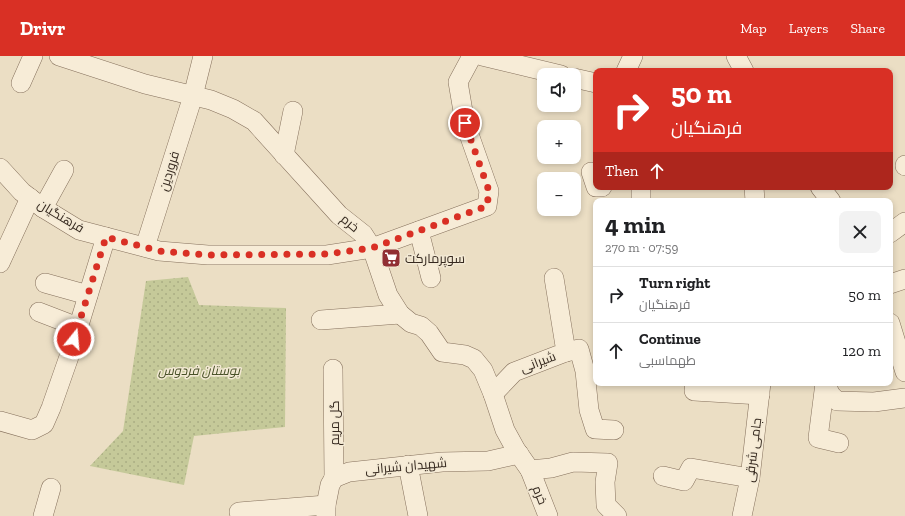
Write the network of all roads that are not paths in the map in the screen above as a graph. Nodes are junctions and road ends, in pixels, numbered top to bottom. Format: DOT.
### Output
graph roads {
  1 [pos="33,56"];
  2 [pos="59,56"];
  3 [pos="203,56"];
  4 [pos="472,56"];
  5 [pos="482,56"];
  6 [pos="633,56"];
  7 [pos="736,56"];
  8 [pos="107,63"];
  9 [pos="627,68"];
  10 [pos="742,68"];
  11 [pos="537,70"];
  12 [pos="581,80"];
  13 [pos="593,82"];
  14 [pos="21,83"];
  15 [pos="193,96"];
  16 [pos="293,111"];
  17 [pos="284,155"];
  18 [pos="0,168"];
  19 [pos="64,170"];
  20 [pos="822,190"];
  21 [pos="829,198"];
  22 [pos="36,203"];
  23 [pos="905,222"];
  24 [pos="419,231"];
  25 [pos="893,231"];
  26 [pos="106,237"];
  27 [pos="146,247"];
  28 [pos="372,248"];
  29 [pos="0,263"];
  30 [pos="431,278"];
  31 [pos="554,278"];
  32 [pos="905,279"];
  33 [pos="893,283"];
  34 [pos="45,284"];
  35 [pos="88,294"];
  36 [pos="39,312"];
  37 [pos="400,314"];
  38 [pos="321,320"];
  39 [pos="78,327"];
  40 [pos="893,333"];
  41 [pos="566,352"];
  42 [pos="333,369"];
  43 [pos="590,370"];
  44 [pos="905,372"];
  45 [pos="695,386"];
  46 [pos="826,386"];
  47 [pos="827,386"];
  48 [pos="761,389"];
  49 [pos="493,394"];
  50 [pos="905,398"];
  51 [pos="0,422"];
  52 [pos="614,430"];
  53 [pos="839,443"];
  54 [pos="519,454"];
  55 [pos="408,465"];
  56 [pos="530,470"];
  57 [pos="663,476"];
  58 [pos="334,478"];
  59 [pos="750,478"];
  60 [pos="51,488"];
  61 [pos="326,510"];
  62 [pos="239,512"];
  63 [pos="43,516"];
  64 [pos="418,516"];
  65 [pos="548,516"];
  66 [pos="617,516"];
  67 [pos="742,516"];
  1 -- 14 [label="street"];
  2 -- 8 [label="street, خرم"];
  3 -- 15 [label="street, فروردین"];
  4 -- 24 [label="street, فرهنگیان"];
  5 -- 11 [label="street"];
  6 -- 9 [label="street"];
  7 -- 10 [label="street"];
  8 -- 15 [label="street, خرم"];
  12 -- 13 [label="street"];
  15 -- 17 [label="street, خرم"];
  15 -- 27 [label="street, فروردین"];
  16 -- 17 [label="street"];
  17 -- 28 [label="street, خرم"];
  18 -- 22 [label="street, فرهنگیان"];
  19 -- 22 [label="street"];
  20 -- 21 [label="street"];
  22 -- 26 [label="street, فرهنگیان"];
  22 -- 29 [label="street"];
  23 -- 25 [label="street"];
  24 -- 28 [label="street, فرهنگیان"];
  24 -- 30 [label="street"];
  26 -- 27 [label="street, فرهنگیان"];
  26 -- 35 [label="street"];
  27 -- 28 [label="street, فرهنگیان"];
  28 -- 37 [label="street, خرم"];
  31 -- 41 [label="street, شیرانی"];
  32 -- 33 [label="street"];
  34 -- 35 [label="street"];
  35 -- 39 [label="street"];
  36 -- 39 [label="street"];
  37 -- 38 [label="street"];
  37 -- 49 [label="street, خرم"];
  39 -- 51 [label="street"];
  40 -- 44 [label="street"];
  41 -- 43 [label="street"];
  41 -- 49 [label="street, شیرانی"];
  42 -- 58 [label="street, گل مریم"];
  43 -- 52 [label="street"];
  45 -- 48 [label="street"];
  46 -- 53 [label="street"];
  47 -- 50 [label="street"];
  48 -- 59 [label="street, جامی شرقی"];
  49 -- 54 [label="street, خرم"];
  54 -- 55 [label="street, شهیدان شیرانی"];
  54 -- 56 [label="street, خرم"];
  55 -- 58 [label="street, شهیدان شیرانی"];
  55 -- 64 [label="street"];
  56 -- 65 [label="street, خرم"];
  56 -- 66 [label="street"];
  57 -- 59 [label="street"];
  58 -- 61 [label="street"];
  59 -- 67 [label="street, جامی شرقی"];
  60 -- 63 [label="street"];
  61 -- 62 [label="street"];
}
